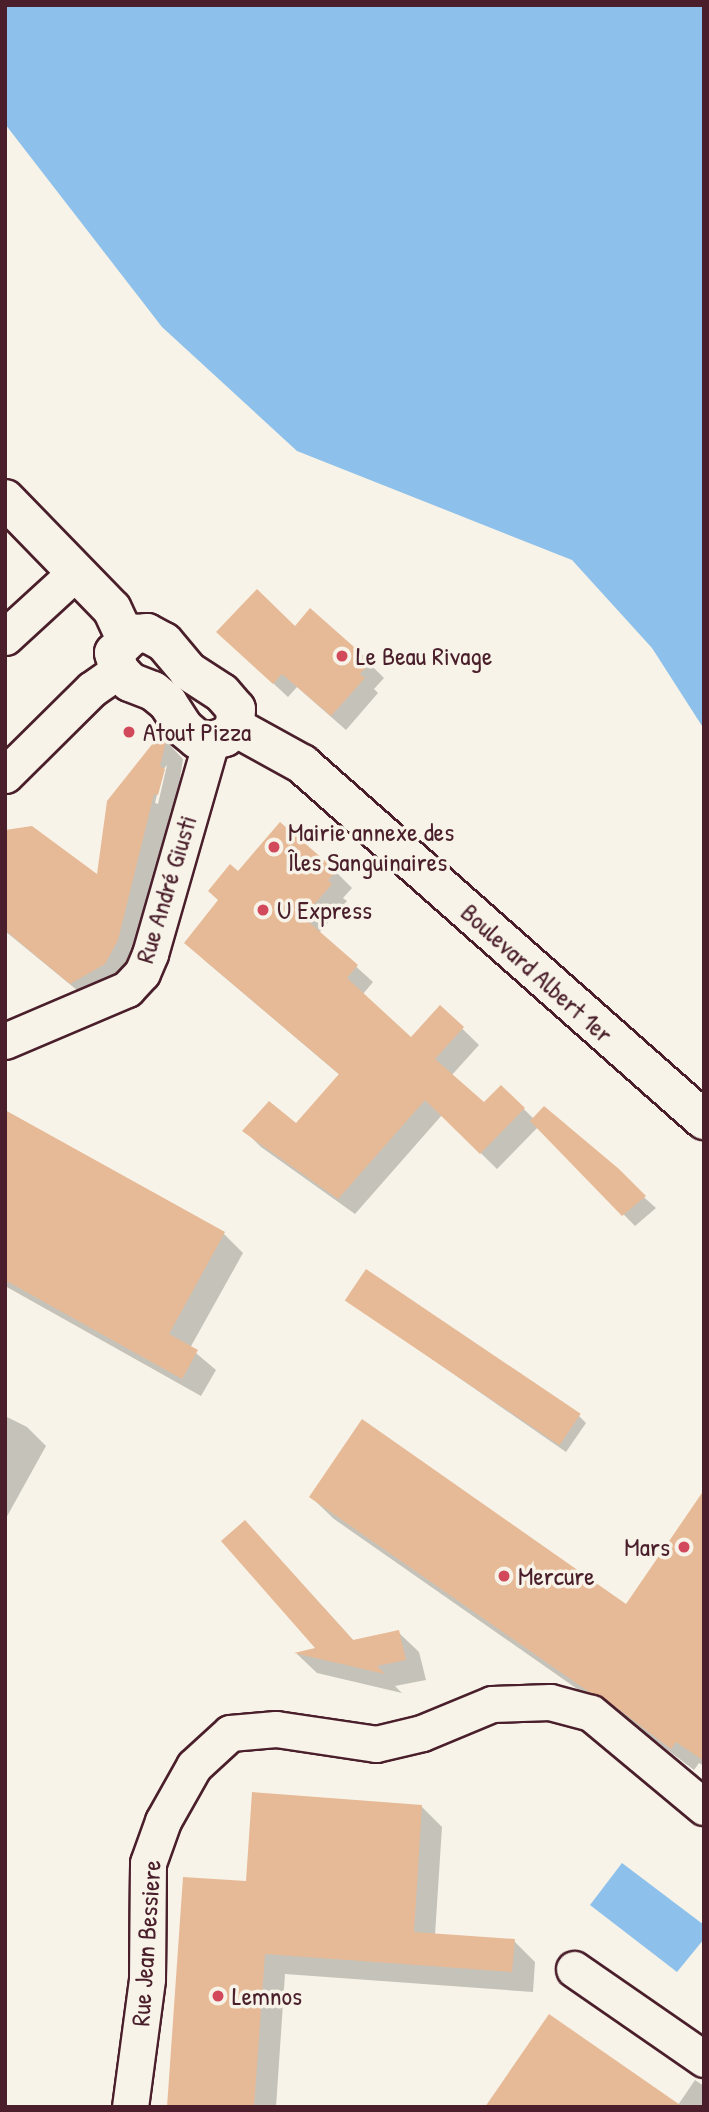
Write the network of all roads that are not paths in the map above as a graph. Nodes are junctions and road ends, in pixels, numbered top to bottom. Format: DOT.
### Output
graph roads {
  1 [pos="5,499"];
  2 [pos="76,572"];
  3 [pos="5,637"];
  4 [pos="123,655"];
  5 [pos="223,734"];
  6 [pos="5,775"];
  7 [pos="8,1032"];
  8 [pos="704,1120"];
  9 [pos="704,1807"];
  10 [pos="575,1969"];
  11 [pos="704,2059"];
  12 [pos="130,2107"];
  1 -- 2 [label="main road"];
  2 -- 3 [label="street"];
  2 -- 4 [label="main road"];
  4 -- 5 [label="main road, Boulevard Albert 1er"];
  4 -- 5 [label="main road"];
  4 -- 6 [label="street"];
  5 -- 7 [label="street, Rue André Giusti"];
  5 -- 8 [label="main road, Boulevard Albert 1er"];
  9 -- 12 [label="street, Rue Jean Bessiere"];
  10 -- 11 [label="street"];
}
